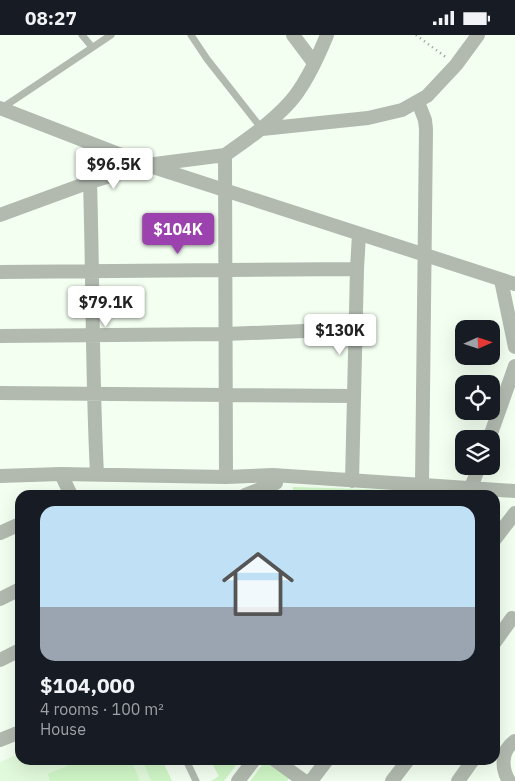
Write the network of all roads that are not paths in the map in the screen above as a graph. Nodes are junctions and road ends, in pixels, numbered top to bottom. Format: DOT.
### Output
graph roads {
  1 [pos="82,35"];
  2 [pos="111,35"];
  3 [pos="191,35"];
  4 [pos="293,35"];
  5 [pos="328,35"];
  6 [pos="478,35"];
  7 [pos="92,47"];
  8 [pos="314,63"];
  9 [pos="418,102"];
  10 [pos="1,108"];
  11 [pos="262,129"];
  12 [pos="225,155"];
  13 [pos="147,165"];
  14 [pos="90,182"];
  15 [pos="225,190"];
  16 [pos="0,215"];
  17 [pos="359,234"];
  18 [pos="424,255"];
  19 [pos="225,269"];
  20 [pos="357,269"];
  21 [pos="92,271"];
  22 [pos="0,272"];
  23 [pos="501,280"];
  24 [pos="515,284"];
  25 [pos="355,329"];
  26 [pos="225,334"];
  27 [pos="92,335"];
  28 [pos="0,336"];
  29 [pos="515,347"];
  30 [pos="515,365"];
  31 [pos="0,393"];
  32 [pos="93,394"];
  33 [pos="226,395"];
  34 [pos="354,396"];
  35 [pos="492,430"];
  36 [pos="61,474"];
  37 [pos="97,474"];
  38 [pos="476,475"];
  39 [pos="0,476"];
  40 [pos="226,477"];
  41 [pos="352,481"];
  42 [pos="422,484"];
  43 [pos="277,485"];
  44 [pos="471,488"];
  45 [pos="69,490"];
  46 [pos="261,490"];
  47 [pos="468,490"];
  48 [pos="515,491"];
  49 [pos="515,513"];
  50 [pos="15,526"];
  51 [pos="500,532"];
  52 [pos="0,533"];
  53 [pos="15,592"];
  54 [pos="0,599"];
  55 [pos="512,618"];
  56 [pos="500,635"];
  57 [pos="15,653"];
  58 [pos="0,659"];
  59 [pos="15,734"];
  60 [pos="0,740"];
  61 [pos="515,741"];
  62 [pos="500,748"];
  63 [pos="188,765"];
  64 [pos="250,765"];
  65 [pos="282,765"];
  66 [pos="322,765"];
  67 [pos="404,765"];
  68 [pos="469,765"];
  69 [pos="196,781"];
  70 [pos="238,781"];
  71 [pos="304,781"];
  72 [pos="311,781"];
  73 [pos="392,781"];
  74 [pos="458,781"];
  75 [pos="508,781"];
  1 -- 7 [label="lane"];
  2 -- 7 [label="lane"];
  3 -- 11 [label="lane"];
  4 -- 8 [label="street"];
  5 -- 8 [label="street"];
  6 -- 9 [label="street"];
  7 -- 10 [label="lane"];
  8 -- 11 [label="street"];
  9 -- 11 [label="street"];
  9 -- 18 [label="street"];
  10 -- 13 [label="street"];
  11 -- 12 [label="street"];
  12 -- 13 [label="street"];
  12 -- 15 [label="street"];
  13 -- 14 [label="street"];
  13 -- 15 [label="street"];
  14 -- 16 [label="street"];
  14 -- 21 [label="street"];
  15 -- 17 [label="street"];
  15 -- 19 [label="street"];
  17 -- 18 [label="street"];
  17 -- 20 [label="street"];
  18 -- 23 [label="street"];
  18 -- 42 [label="street"];
  19 -- 20 [label="street"];
  19 -- 21 [label="street"];
  19 -- 26 [label="street"];
  20 -- 25 [label="street"];
  21 -- 22 [label="street"];
  21 -- 27 [label="street"];
  23 -- 24 [label="street"];
  23 -- 29 [label="street"];
  25 -- 26 [label="street"];
  25 -- 34 [label="street"];
  26 -- 27 [label="street"];
  26 -- 33 [label="street"];
  27 -- 28 [label="street"];
  27 -- 32 [label="street"];
  30 -- 35 [label="street"];
  31 -- 32 [label="street"];
  32 -- 33 [label="street"];
  32 -- 37 [label="street"];
  33 -- 34 [label="street"];
  33 -- 40 [label="street"];
  34 -- 41 [label="street"];
  36 -- 37 [label="street"];
  36 -- 39 [label="street"];
  36 -- 45 [label="street"];
  37 -- 40 [label="street"];
  38 -- 44 [label="street"];
  40 -- 43 [label="street"];
  41 -- 42 [label="street"];
  41 -- 43 [label="street"];
  42 -- 44 [label="street"];
  43 -- 46 [label="street"];
  44 -- 47 [label="street"];
  44 -- 48 [label="street"];
  49 -- 51 [label="street"];
  50 -- 52 [label="street"];
  53 -- 54 [label="street"];
  55 -- 56 [label="street"];
  57 -- 58 [label="street"];
  59 -- 60 [label="street"];
  61 -- 62 [label="street"];
  62 -- 75 [label="street"];
  63 -- 69 [label="lane"];
  64 -- 70 [label="street"];
  65 -- 71 [label="street"];
  66 -- 72 [label="street"];
  67 -- 73 [label="street"];
  68 -- 74 [label="street"];
}
